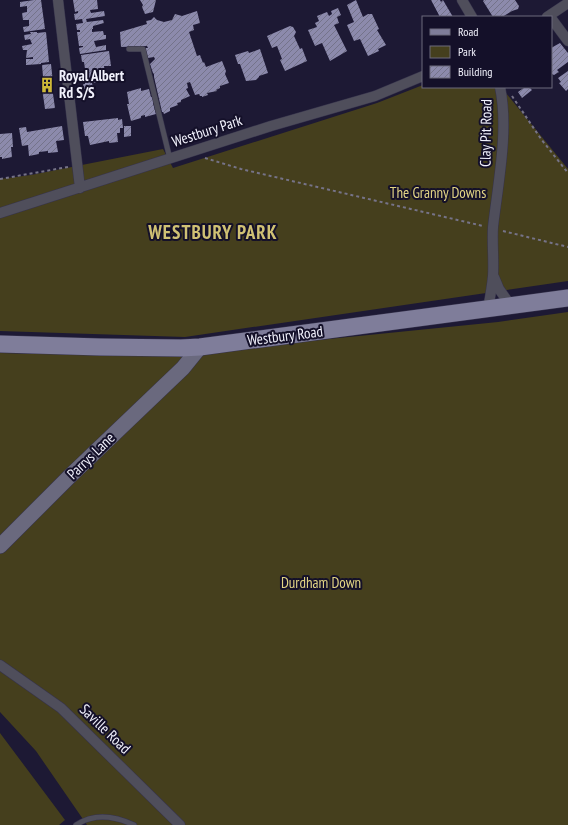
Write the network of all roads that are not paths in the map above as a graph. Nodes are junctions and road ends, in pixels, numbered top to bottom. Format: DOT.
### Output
graph roads {
  1 [pos="58,0"];
  2 [pos="462,0"];
  3 [pos="568,3"];
  4 [pos="471,16"];
  5 [pos="550,16"];
  6 [pos="552,21"];
  7 [pos="568,41"];
  8 [pos="129,49"];
  9 [pos="422,76"];
  10 [pos="500,88"];
  11 [pos="170,159"];
  12 [pos="80,188"];
  13 [pos="0,213"];
  14 [pos="493,275"];
  15 [pos="568,298"];
  16 [pos="511,306"];
  17 [pos="488,309"];
  18 [pos="0,344"];
  19 [pos="200,347"];
  20 [pos="181,348"];
  21 [pos="183,368"];
  22 [pos="0,546"];
  23 [pos="0,665"];
  24 [pos="76,825"];
  25 [pos="134,825"];
  26 [pos="180,825"];
  1 -- 12 [label="street"];
  2 -- 4 [label="street"];
  3 -- 5 [label="street"];
  6 -- 7 [label="street"];
  8 -- 11 [label="lane"];
  9 -- 11 [label="street, Westbury Park"];
  10 -- 14 [label="street, Clay Pit Road"];
  11 -- 12 [label="street, Westbury Park"];
  12 -- 13 [label="street, Westbury Park"];
  14 -- 16 [label="street, Clay Pit Road"];
  14 -- 17 [label="street, Clay Pit Road"];
  15 -- 16 [label="main road, Westbury Road"];
  16 -- 17 [label="main road, Westbury Road"];
  17 -- 19 [label="main road, Westbury Road"];
  18 -- 20 [label="main road, Westbury Road"];
  19 -- 20 [label="main road, Westbury Road"];
  19 -- 21 [label="main road, Parrys Lane"];
  20 -- 21 [label="main road"];
  21 -- 22 [label="main road, Parrys Lane"];
  23 -- 26 [label="street, Saville Road"];
  24 -- 25 [label="lane"];
}
